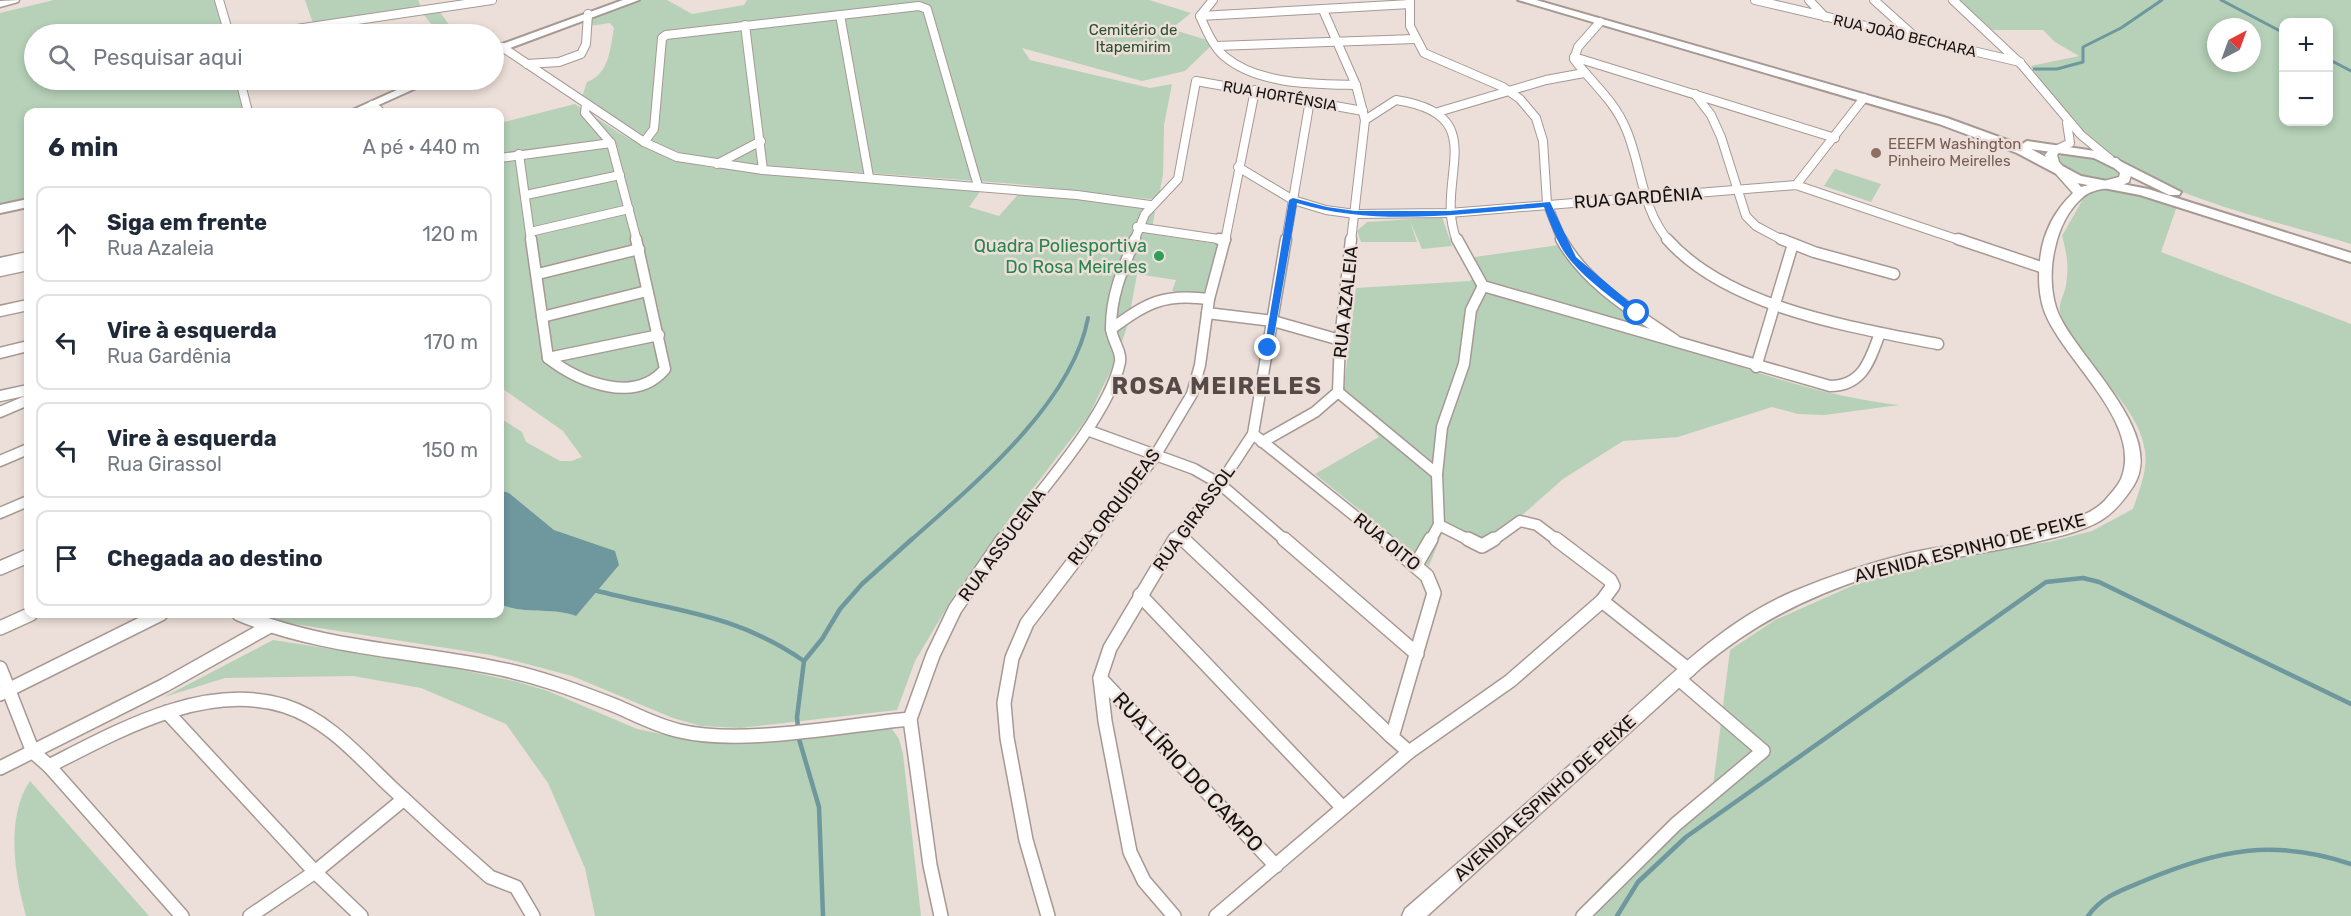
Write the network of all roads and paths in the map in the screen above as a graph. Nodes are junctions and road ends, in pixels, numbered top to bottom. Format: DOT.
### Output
graph roads {
  1 [pos="14,0"];
  2 [pos="219,0"];
  3 [pos="492,0"];
  4 [pos="633,0"];
  5 [pos="1213,0"];
  6 [pos="1305,0"];
  7 [pos="1524,0"];
  8 [pos="1755,0"];
  9 [pos="1809,0"];
  10 [pos="1874,0"];
  11 [pos="1953,0"];
  12 [pos="481,1"];
  13 [pos="1410,2"];
  14 [pos="0,4"];
  15 [pos="1323,10"];
  16 [pos="1306,11"];
  17 [pos="588,14"];
  18 [pos="840,15"];
  19 [pos="1200,16"];
  20 [pos="1825,17"];
  21 [pos="1600,22"];
  22 [pos="227,24"];
  23 [pos="341,24"];
  24 [pos="745,25"];
  25 [pos="1916,38"];
  26 [pos="1415,39"];
  27 [pos="1337,42"];
  28 [pos="1216,46"];
  29 [pos="504,47"];
  30 [pos="504,52"];
  31 [pos="1574,57"];
  32 [pos="2020,62"];
  33 [pos="527,64"];
  34 [pos="1584,73"];
  35 [pos="1356,85"];
  36 [pos="242,90"];
  37 [pos="410,90"];
  38 [pos="1255,90"];
  39 [pos="1509,90"];
  40 [pos="1695,94"];
  41 [pos="1864,99"];
  42 [pos="1310,100"];
  43 [pos="586,104"];
  44 [pos="247,108"];
  45 [pos="378,108"];
  46 [pos="1438,112"];
  47 [pos="1364,115"];
  48 [pos="2066,120"];
  49 [pos="1962,128"];
  50 [pos="1835,138"];
  51 [pos="760,141"];
  52 [pos="644,142"];
  53 [pos="611,143"];
  54 [pos="2054,151"];
  55 [pos="519,154"];
  56 [pos="504,157"];
  57 [pos="2110,159"];
  58 [pos="717,164"];
  59 [pos="1238,167"];
  60 [pos="2059,169"];
  61 [pos="763,170"];
  62 [pos="620,175"];
  63 [pos="869,177"];
  64 [pos="1796,185"];
  65 [pos="2104,185"];
  66 [pos="978,186"];
  67 [pos="1738,192"];
  68 [pos="2079,193"];
  69 [pos="526,195"];
  70 [pos="1645,198"];
  71 [pos="1293,200"];
  72 [pos="24,204"];
  73 [pos="1547,204"];
  74 [pos="1150,205"];
  75 [pos="0,209"];
  76 [pos="629,209"];
  77 [pos="1449,213"];
  78 [pos="1355,214"];
  79 [pos="1137,227"];
  80 [pos="530,232"];
  81 [pos="1225,240"];
  82 [pos="1792,244"];
  83 [pos="639,249"];
  84 [pos="2351,249"];
  85 [pos="24,258"];
  86 [pos="2351,258"];
  87 [pos="0,263"];
  88 [pos="24,266"];
  89 [pos="2044,268"];
  90 [pos="0,271"];
  91 [pos="538,273"];
  92 [pos="1894,274"];
  93 [pos="1483,286"];
  94 [pos="647,291"];
  95 [pos="1209,299"];
  96 [pos="1775,302"];
  97 [pos="24,305"];
  98 [pos="0,311"];
  99 [pos="1207,313"];
  100 [pos="542,317"];
  101 [pos="1273,321"];
  102 [pos="1111,329"];
  103 [pos="1880,333"];
  104 [pos="659,335"];
  105 [pos="1340,340"];
  106 [pos="1938,344"];
  107 [pos="1682,345"];
  108 [pos="24,347"];
  109 [pos="0,353"];
  110 [pos="548,358"];
  111 [pos="1756,367"];
  112 [pos="24,391"];
  113 [pos="1338,393"];
  114 [pos="0,396"];
  115 [pos="24,402"];
  116 [pos="0,412"];
  117 [pos="1087,430"];
  118 [pos="1258,438"];
  119 [pos="24,451"];
  120 [pos="1155,456"];
  121 [pos="0,461"];
  122 [pos="1437,474"];
  123 [pos="1220,484"];
  124 [pos="24,503"];
  125 [pos="0,513"];
  126 [pos="1439,525"];
  127 [pos="1178,535"];
  128 [pos="24,558"];
  129 [pos="1416,564"];
  130 [pos="0,568"];
  131 [pos="1140,595"];
  132 [pos="1602,601"];
  133 [pos="24,617"];
  134 [pos="153,618"];
  135 [pos="248,618"];
  136 [pos="268,627"];
  137 [pos="0,628"];
  138 [pos="1418,654"];
  139 [pos="0,668"];
  140 [pos="1684,675"];
  141 [pos="1100,678"];
  142 [pos="5,691"];
  143 [pos="167,712"];
  144 [pos="910,719"];
  145 [pos="1392,737"];
  146 [pos="33,752"];
  147 [pos="1409,752"];
  148 [pos="49,766"];
  149 [pos="0,768"];
  150 [pos="404,799"];
  151 [pos="1342,807"];
  152 [pos="1276,866"];
  153 [pos="315,872"];
  154 [pos="182,916"];
  155 [pos="250,916"];
  156 [pos="361,916"];
  157 [pos="533,916"];
  158 [pos="941,916"];
  159 [pos="1048,916"];
  160 [pos="1174,916"];
  161 [pos="1216,916"];
  162 [pos="1412,916"];
  163 [pos="1583,916"];
  1 -- 14 [label="street"];
  2 -- 22 [label="street"];
  3 -- 12 [label="street"];
  4 -- 17 [label="main road"];
  5 -- 19 [label="street"];
  6 -- 16 [label="street"];
  7 -- 21 [label="main road"];
  8 -- 20 [label="street, RUA JOÃO BECHARA"];
  9 -- 20 [label="street"];
  10 -- 25 [label="street"];
  11 -- 32 [label="street"];
  12 -- 23 [label="street"];
  13 -- 15 [label="street"];
  13 -- 26 [label="street"];
  15 -- 16 [label="street"];
  15 -- 27 [label="street, RUA AZALEIA"];
  16 -- 19 [label="street"];
  17 -- 29 [label="main road"];
  17 -- 33 [label="street"];
  18 -- 24 [label="street"];
  18 -- 63 [label="street"];
  18 -- 66 [label="street"];
  19 -- 28 [label="street"];
  20 -- 25 [label="street, RUA JOÃO BECHARA"];
  21 -- 31 [label="street"];
  21 -- 41 [label="main road"];
  24 -- 51 [label="street"];
  24 -- 52 [label="street"];
  25 -- 32 [label="street, RUA JOÃO BECHARA"];
  26 -- 27 [label="street"];
  26 -- 39 [label="street"];
  27 -- 28 [label="street"];
  27 -- 35 [label="street, RUA AZALEIA"];
  28 -- 35 [label="street"];
  30 -- 33 [label="street"];
  31 -- 34 [label="street"];
  31 -- 40 [label="street"];
  32 -- 48 [label="street"];
  33 -- 43 [label="street"];
  34 -- 39 [label="street"];
  34 -- 70 [label="street"];
  35 -- 47 [label="street, RUA AZALEIA"];
  36 -- 44 [label="street"];
  37 -- 45 [label="main road"];
  38 -- 42 [label="street, RUA HORTÊNSIA"];
  38 -- 59 [label="street, RUA ORQUÍDEAS"];
  38 -- 74 [label="street, RUA HORTÊNSIA"];
  39 -- 46 [label="street"];
  39 -- 73 [label="street"];
  40 -- 50 [label="street"];
  40 -- 67 [label="street"];
  41 -- 49 [label="main road"];
  41 -- 50 [label="street"];
  42 -- 47 [label="street, RUA HORTÊNSIA"];
  42 -- 71 [label="street, RUA GIRASSOL"];
  43 -- 52 [label="street"];
  43 -- 53 [label="street"];
  46 -- 47 [label="street"];
  46 -- 77 [label="street"];
  47 -- 78 [label="street, RUA AZALEIA"];
  48 -- 54 [label="street"];
  48 -- 57 [label="street"];
  49 -- 54 [label="main road"];
  49 -- 60 [label="main road"];
  50 -- 64 [label="street"];
  51 -- 58 [label="street"];
  51 -- 61 [label="street"];
  52 -- 58 [label="street"];
  53 -- 55 [label="street"];
  53 -- 62 [label="street"];
  54 -- 57 [label="main road"];
  54 -- 60 [label="street"];
  55 -- 56 [label="street"];
  55 -- 69 [label="street"];
  57 -- 65 [label="street"];
  57 -- 84 [label="main road"];
  58 -- 61 [label="street"];
  59 -- 71 [label="street, RUA GARDÊNIA"];
  59 -- 81 [label="street, RUA ORQUÍDEAS"];
  60 -- 65 [label="main road"];
  60 -- 68 [label="street"];
  61 -- 63 [label="street"];
  62 -- 69 [label="street"];
  62 -- 76 [label="street"];
  63 -- 66 [label="street"];
  64 -- 67 [label="street, RUA GARDÊNIA"];
  64 -- 89 [label="street"];
  65 -- 68 [label="street"];
  65 -- 86 [label="main road"];
  66 -- 74 [label="street"];
  67 -- 70 [label="street, RUA GARDÊNIA"];
  67 -- 82 [label="street"];
  68 -- 89 [label="street, AVENIDA ESPINHO DE PEIXE"];
  69 -- 80 [label="street"];
  70 -- 73 [label="street, RUA GARDÊNIA"];
  70 -- 96 [label="street"];
  71 -- 78 [label="street, RUA GARDÊNIA"];
  71 -- 101 [label="street, RUA GIRASSOL"];
  72 -- 75 [label="main road"];
  73 -- 77 [label="street, RUA GARDÊNIA"];
  73 -- 107 [label="street"];
  74 -- 79 [label="street"];
  76 -- 80 [label="street"];
  76 -- 83 [label="street"];
  77 -- 78 [label="street, RUA GARDÊNIA"];
  77 -- 93 [label="street"];
  78 -- 105 [label="street, RUA AZALEIA"];
  79 -- 81 [label="street"];
  79 -- 102 [label="street"];
  80 -- 91 [label="street"];
  81 -- 95 [label="street, RUA ORQUÍDEAS"];
  82 -- 92 [label="street"];
  82 -- 96 [label="street"];
  83 -- 91 [label="street"];
  83 -- 94 [label="street"];
  85 -- 87 [label="street"];
  88 -- 90 [label="street"];
  89 -- 140 [label="street, AVENIDA ESPINHO DE PEIXE"];
  91 -- 100 [label="street"];
  93 -- 107 [label="street"];
  93 -- 122 [label="street"];
  94 -- 100 [label="street"];
  94 -- 104 [label="street"];
  95 -- 99 [label="street, RUA ORQUÍDEAS"];
  95 -- 102 [label="street"];
  96 -- 103 [label="street"];
  96 -- 111 [label="street"];
  97 -- 98 [label="street"];
  99 -- 101 [label="street"];
  99 -- 120 [label="street, RUA ORQUÍDEAS"];
  100 -- 110 [label="street"];
  101 -- 105 [label="street"];
  101 -- 118 [label="street, RUA GIRASSOL"];
  102 -- 117 [label="street, RUA ASSUCENA"];
  103 -- 106 [label="street"];
  103 -- 111 [label="street"];
  104 -- 110 [label="street"];
  104 -- 110 [label="street"];
  105 -- 113 [label="street, RUA AZALEIA"];
  107 -- 111 [label="street"];
  108 -- 109 [label="street"];
  112 -- 114 [label="street"];
  113 -- 118 [label="street"];
  113 -- 122 [label="street"];
  115 -- 116 [label="street"];
  117 -- 120 [label="street"];
  117 -- 144 [label="street, RUA ASSUCENA"];
  118 -- 123 [label="street, RUA GIRASSOL"];
  118 -- 129 [label="street, RUA OITO"];
  119 -- 121 [label="street"];
  120 -- 123 [label="street"];
  120 -- 159 [label="street, RUA ORQUÍDEAS"];
  122 -- 126 [label="street"];
  123 -- 127 [label="street, RUA GIRASSOL"];
  123 -- 138 [label="street"];
  124 -- 125 [label="street"];
  126 -- 129 [label="street"];
  126 -- 132 [label="street"];
  127 -- 131 [label="street, RUA GIRASSOL"];
  127 -- 145 [label="street"];
  128 -- 130 [label="street"];
  129 -- 138 [label="street, RUA OITO"];
  131 -- 141 [label="street, RUA GIRASSOL"];
  131 -- 151 [label="street"];
  132 -- 140 [label="street"];
  132 -- 147 [label="street"];
  133 -- 137 [label="street"];
  134 -- 142 [label="street"];
  135 -- 136 [label="street"];
  136 -- 144 [label="street"];
  136 -- 146 [label="street"];
  138 -- 145 [label="street, RUA OITO"];
  139 -- 142 [label="street"];
  140 -- 162 [label="street, AVENIDA ESPINHO DE PEIXE"];
  140 -- 163 [label="street"];
  141 -- 152 [label="street, RUA LÍRIO DO CAMPO"];
  141 -- 160 [label="street, RUA GIRASSOL"];
  142 -- 146 [label="street"];
  143 -- 148 [label="street"];
  143 -- 150 [label="street"];
  143 -- 153 [label="street"];
  144 -- 158 [label="street, RUA ASSUCENA"];
  145 -- 147 [label="street"];
  146 -- 148 [label="street"];
  146 -- 149 [label="street"];
  147 -- 151 [label="street"];
  148 -- 154 [label="street"];
  150 -- 153 [label="street"];
  150 -- 157 [label="street"];
  151 -- 152 [label="street"];
  152 -- 161 [label="street"];
  153 -- 155 [label="street"];
  153 -- 156 [label="street"];
}
